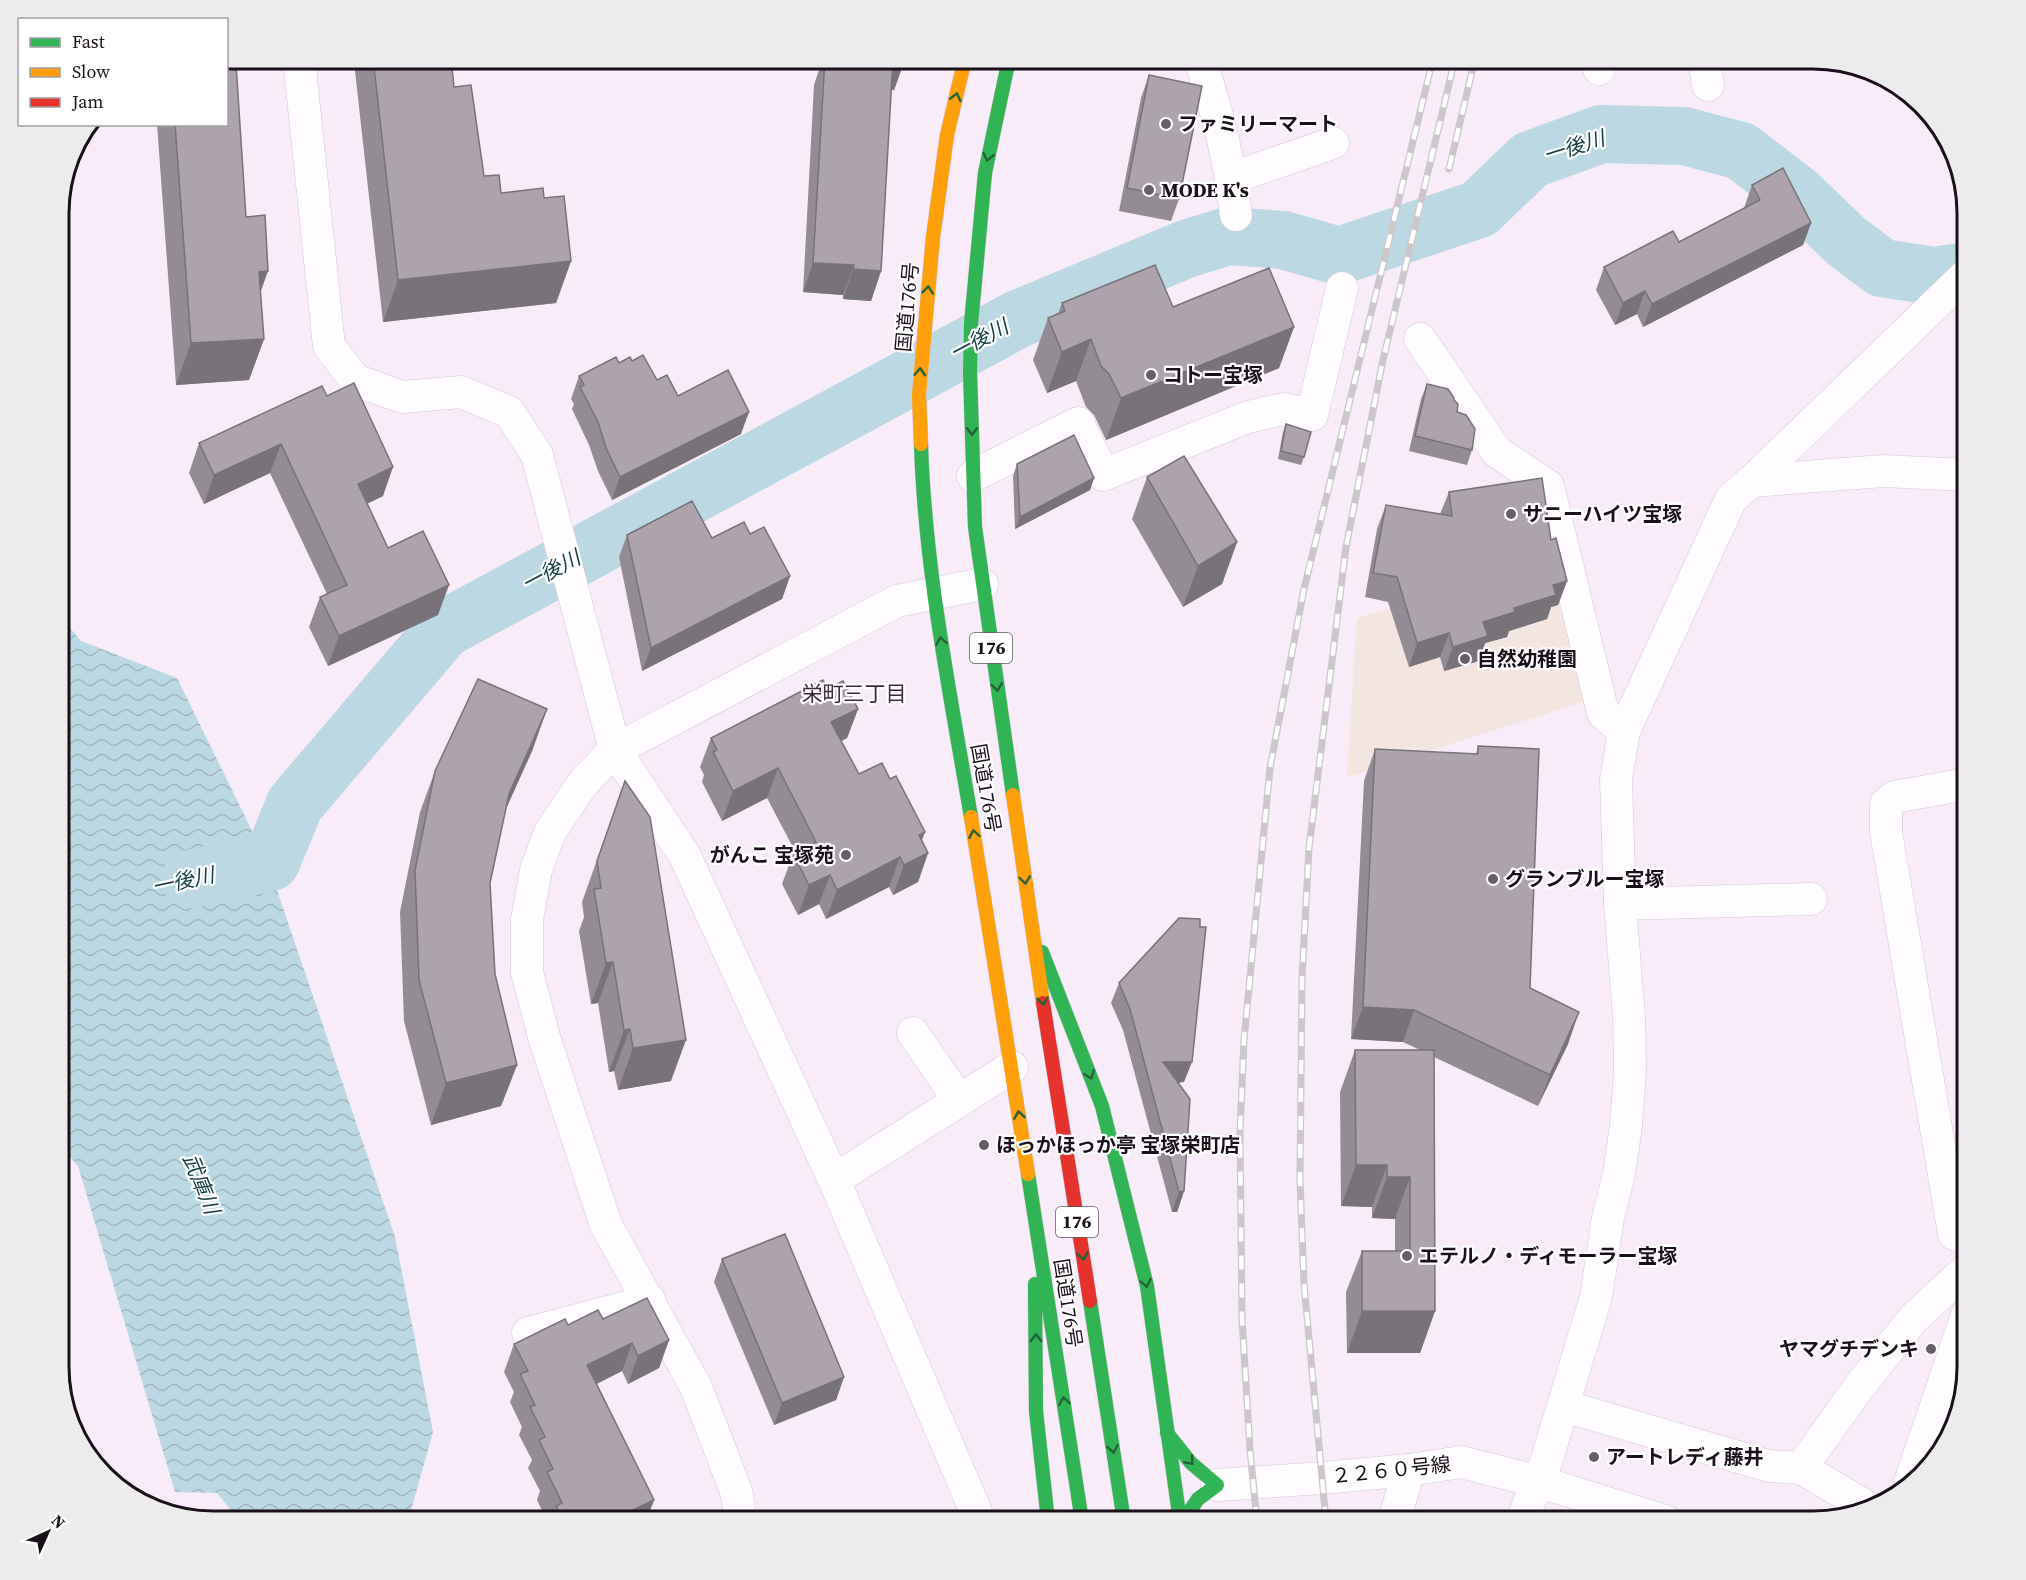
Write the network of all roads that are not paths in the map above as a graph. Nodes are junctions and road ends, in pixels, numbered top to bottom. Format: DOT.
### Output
graph roads {
  1 [pos="299,69"];
  2 [pos="962,69"];
  3 [pos="1007,69"];
  4 [pos="1204,69"];
  5 [pos="1333,143"];
  6 [pos="1232,178"];
  7 [pos="1236,215"];
  8 [pos="1957,285"];
  9 [pos="1342,288"];
  10 [pos="1420,339"];
  11 [pos="1957,474"];
  12 [pos="973,476"];
  13 [pos="1752,481"];
  14 [pos="982,584"];
  15 [pos="933,593"];
  16 [pos="1624,731"];
  17 [pos="615,750"];
  18 [pos="1957,786"];
  19 [pos="1811,899"];
  20 [pos="1620,904"];
  21 [pos="1031,922"];
  22 [pos="913,1033"];
  23 [pos="1012,1067"];
  24 [pos="959,1100"];
  25 [pos="834,1180"];
  26 [pos="1035,1214"];
  27 [pos="1957,1235"];
  28 [pos="1957,1279"];
  29 [pos="650,1301"];
  30 [pos="528,1333"];
  31 [pos="1957,1347"];
  32 [pos="1564,1406"];
  33 [pos="1167,1433"];
  34 [pos="1801,1468"];
  35 [pos="1409,1470"];
  36 [pos="1914,1470"];
  37 [pos="1540,1482"];
  38 [pos="1217,1485"];
  39 [pos="1860,1503"];
  40 [pos="739,1511"];
  41 [pos="976,1511"];
  42 [pos="1047,1511"];
  43 [pos="1080,1511"];
  44 [pos="1122,1511"];
  45 [pos="1179,1511"];
  46 [pos="1189,1511"];
  47 [pos="1397,1511"];
  48 [pos="1526,1511"];
  49 [pos="1633,1511"];
  1 -- 17 [label="street"];
  15 -- 2 [label="main road, 国道176号 / 176, one-way"];
  3 -- 12 [label="main road, 国道176号 / 176, one-way"];
  4 -- 6 [label="street"];
  5 -- 6 [label="street"];
  6 -- 7 [label="street"];
  8 -- 13 [label="street"];
  9 -- 12 [label="street"];
  10 -- 16 [label="street"];
  11 -- 13 [label="street"];
  12 -- 14 [label="main road, 国道176号 / 176"];
  13 -- 16 [label="street"];
  14 -- 15 [label="street"];
  14 -- 21 [label="main road, 国道176号 / 176, one-way"];
  15 -- 17 [label="street"];
  23 -- 15 [label="main road, 国道176号 / 176, one-way"];
  16 -- 20 [label="street"];
  17 -- 25 [label="street"];
  17 -- 29 [label="street"];
  18 -- 27 [label="street"];
  19 -- 20 [label="street"];
  20 -- 32 [label="street"];
  21 -- 33 [label="main road, one-way"];
  21 -- 44 [label="main road, 国道176号 / 176, one-way"];
  22 -- 24 [label="street"];
  23 -- 24 [label="street"];
  26 -- 23 [label="main road, 国道176号 / 176, one-way"];
  24 -- 25 [label="street"];
  25 -- 41 [label="street"];
  42 -- 26 [label="main road, one-way"];
  43 -- 26 [label="main road, 国道176号 / 176, one-way"];
  28 -- 34 [label="street"];
  29 -- 30 [label="street"];
  29 -- 40 [label="street"];
  31 -- 36 [label="street"];
  32 -- 34 [label="street"];
  32 -- 37 [label="street"];
  33 -- 38 [label="main road, one-way"];
  33 -- 45 [label="main road"];
  34 -- 39 [label="street"];
  35 -- 37 [label="street, ２２６０号線"];
  35 -- 38 [label="street, ２２６０号線"];
  35 -- 47 [label="street"];
  37 -- 48 [label="street"];
  37 -- 49 [label="street, ２２６０号線"];
  38 -- 46 [label="main road"];
}
